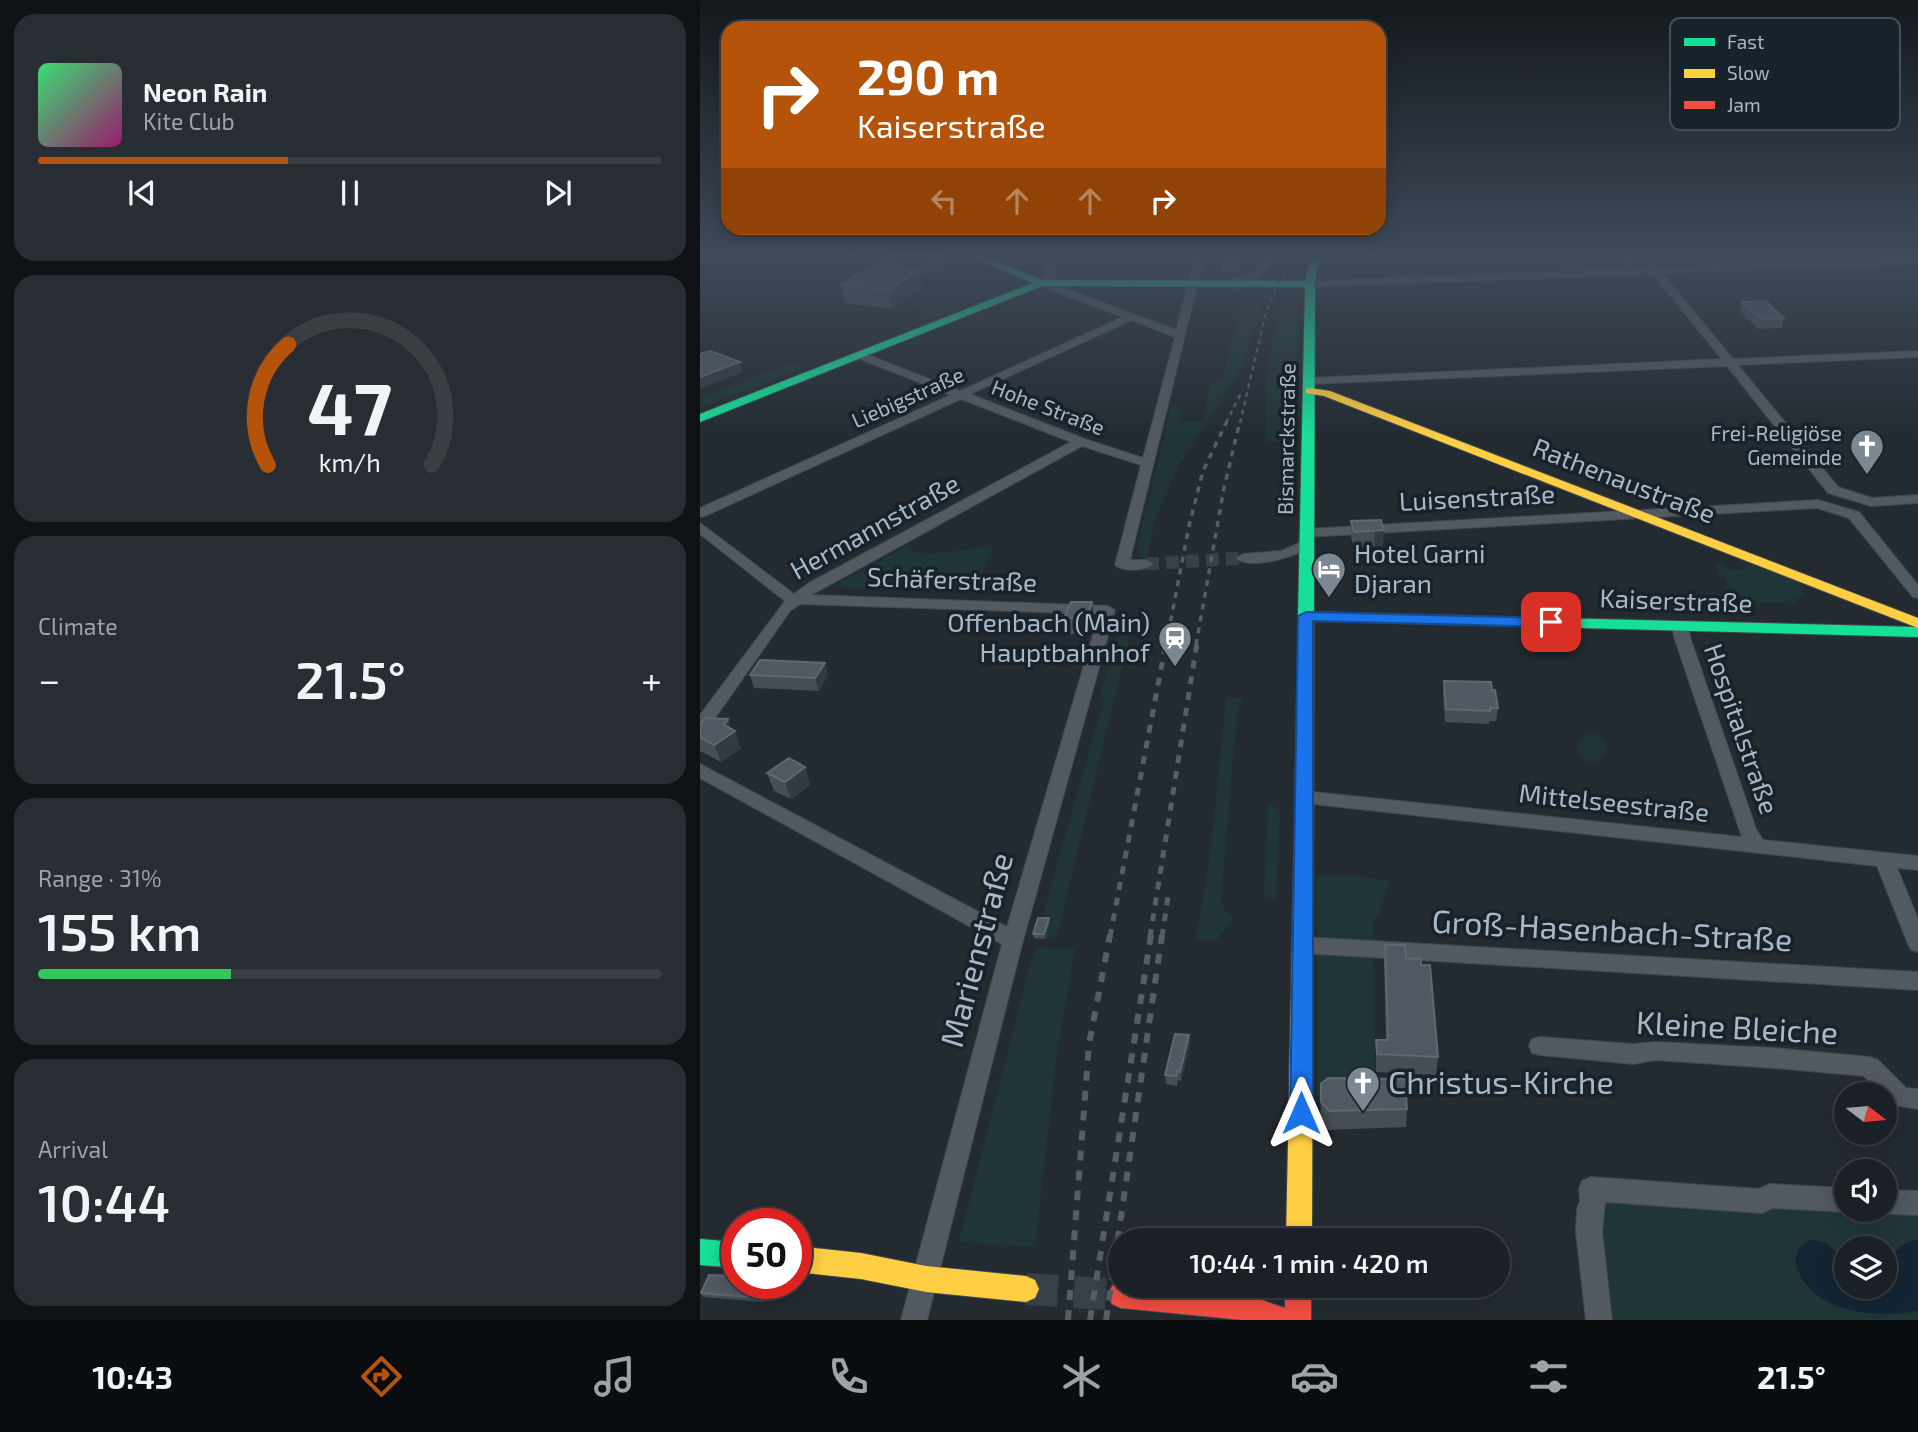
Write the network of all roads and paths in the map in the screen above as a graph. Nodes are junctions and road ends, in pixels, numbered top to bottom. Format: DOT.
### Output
graph roads {
  1 [pos="961,315"];
  2 [pos="1125,315"];
  3 [pos="1185,315"];
  4 [pos="1310,315"];
  5 [pos="1691,315"];
  6 [pos="1131,317"];
  7 [pos="1180,335"];
  8 [pos="1918,354"];
  9 [pos="859,355"];
  10 [pos="1729,362"];
  11 [pos="1310,386"];
  12 [pos="962,394"];
  13 [pos="700,418"];
  14 [pos="1081,442"];
  15 [pos="1146,463"];
  16 [pos="1918,499"];
  17 [pos="700,513"];
  18 [pos="1640,513"];
  19 [pos="700,527"];
  20 [pos="1306,538"];
  21 [pos="1280,557"];
  22 [pos="1243,558"];
  23 [pos="1146,564"];
  24 [pos="1306,569"];
  25 [pos="1918,594"];
  26 [pos="795,599"];
  27 [pos="1108,610"];
  28 [pos="1306,616"];
  29 [pos="1918,623"];
  30 [pos="1681,626"];
  31 [pos="1918,632"];
  32 [pos="700,727"];
  33 [pos="700,769"];
  34 [pos="1304,797"];
  35 [pos="1758,845"];
  36 [pos="1884,859"];
  37 [pos="1918,863"];
  38 [pos="1013,940"];
  39 [pos="1918,944"];
  40 [pos="1302,945"];
  41 [pos="1918,981"];
  42 [pos="1540,1046"];
  43 [pos="1918,1100"];
  44 [pos="1834,1199"];
  45 [pos="1897,1202"];
  46 [pos="1918,1203"];
  47 [pos="1299,1228"];
  48 [pos="700,1252"];
  49 [pos="721,1254"];
  50 [pos="812,1261"];
  51 [pos="926,1279"];
  52 [pos="1026,1289"];
  53 [pos="1159,1298"];
  54 [pos="1298,1298"];
  55 [pos="916,1315"];
  56 [pos="1282,1320"];
  57 [pos="1298,1320"];
  58 [pos="1600,1320"];
  1 -- 9 [label="main road"];
  2 -- 6 [label="street"];
  3 -- 7 [label="street"];
  4 -- 11 [label="main road, Bismarckstraße"];
  5 -- 10 [label="street"];
  6 -- 7 [label="street"];
  6 -- 12 [label="street, Liebigstraße"];
  7 -- 15 [label="street"];
  8 -- 10 [label="street"];
  9 -- 12 [label="street, Hohe Straße"];
  9 -- 13 [label="main road"];
  10 -- 11 [label="street"];
  10 -- 16 [label="street"];
  11 -- 18 [label="main road, Rathenaustraße"];
  11 -- 20 [label="main road, Bismarckstraße"];
  12 -- 14 [label="street, Hohe Straße"];
  12 -- 17 [label="street, Liebigstraße"];
  14 -- 15 [label="street, Hohe Straße"];
  14 -- 26 [label="street, Hermannstraße"];
  15 -- 23 [label="street"];
  18 -- 20 [label="street, Luisenstraße"];
  18 -- 25 [label="street, Luisenstraße"];
  18 -- 29 [label="main road, Rathenaustraße"];
  19 -- 26 [label="street"];
  20 -- 21 [label="street, Bismarckstraße"];
  20 -- 24 [label="main road, Bismarckstraße"];
  21 -- 22 [label="street, Bismarckstraße"];
  21 -- 24 [label="street, Bismarckstraße"];
  24 -- 28 [label="main road, Bismarckstraße"];
  26 -- 27 [label="street, Schäferstraße"];
  26 -- 32 [label="street, Hermannstraße"];
  27 -- 38 [label="street, Marienstraße"];
  28 -- 30 [label="main road, Kaiserstraße"];
  28 -- 34 [label="main road, Bismarckstraße"];
  30 -- 31 [label="main road, Kaiserstraße"];
  30 -- 35 [label="street, Hospitalstraße"];
  33 -- 38 [label="street"];
  34 -- 35 [label="street, Mittelseestraße"];
  34 -- 40 [label="main road, Bismarckstraße"];
  35 -- 36 [label="street, Mittelseestraße"];
  36 -- 37 [label="street, Mittelseestraße"];
  36 -- 39 [label="street"];
  38 -- 51 [label="street, Marienstraße"];
  40 -- 41 [label="street, Groß-Hasenbach-Straße"];
  40 -- 47 [label="main road, Bismarckstraße"];
  42 -- 43 [label="street, Kleine Bleiche"];
  44 -- 58 [label="street"];
  45 -- 46 [label="street"];
  48 -- 49 [label="main road"];
  50 -- 51 [label="main road"];
  51 -- 52 [label="main road"];
  51 -- 55 [label="street, Marienstraße"];
  53 -- 56 [label="main road"];
  54 -- 57 [label="main road"];
}
